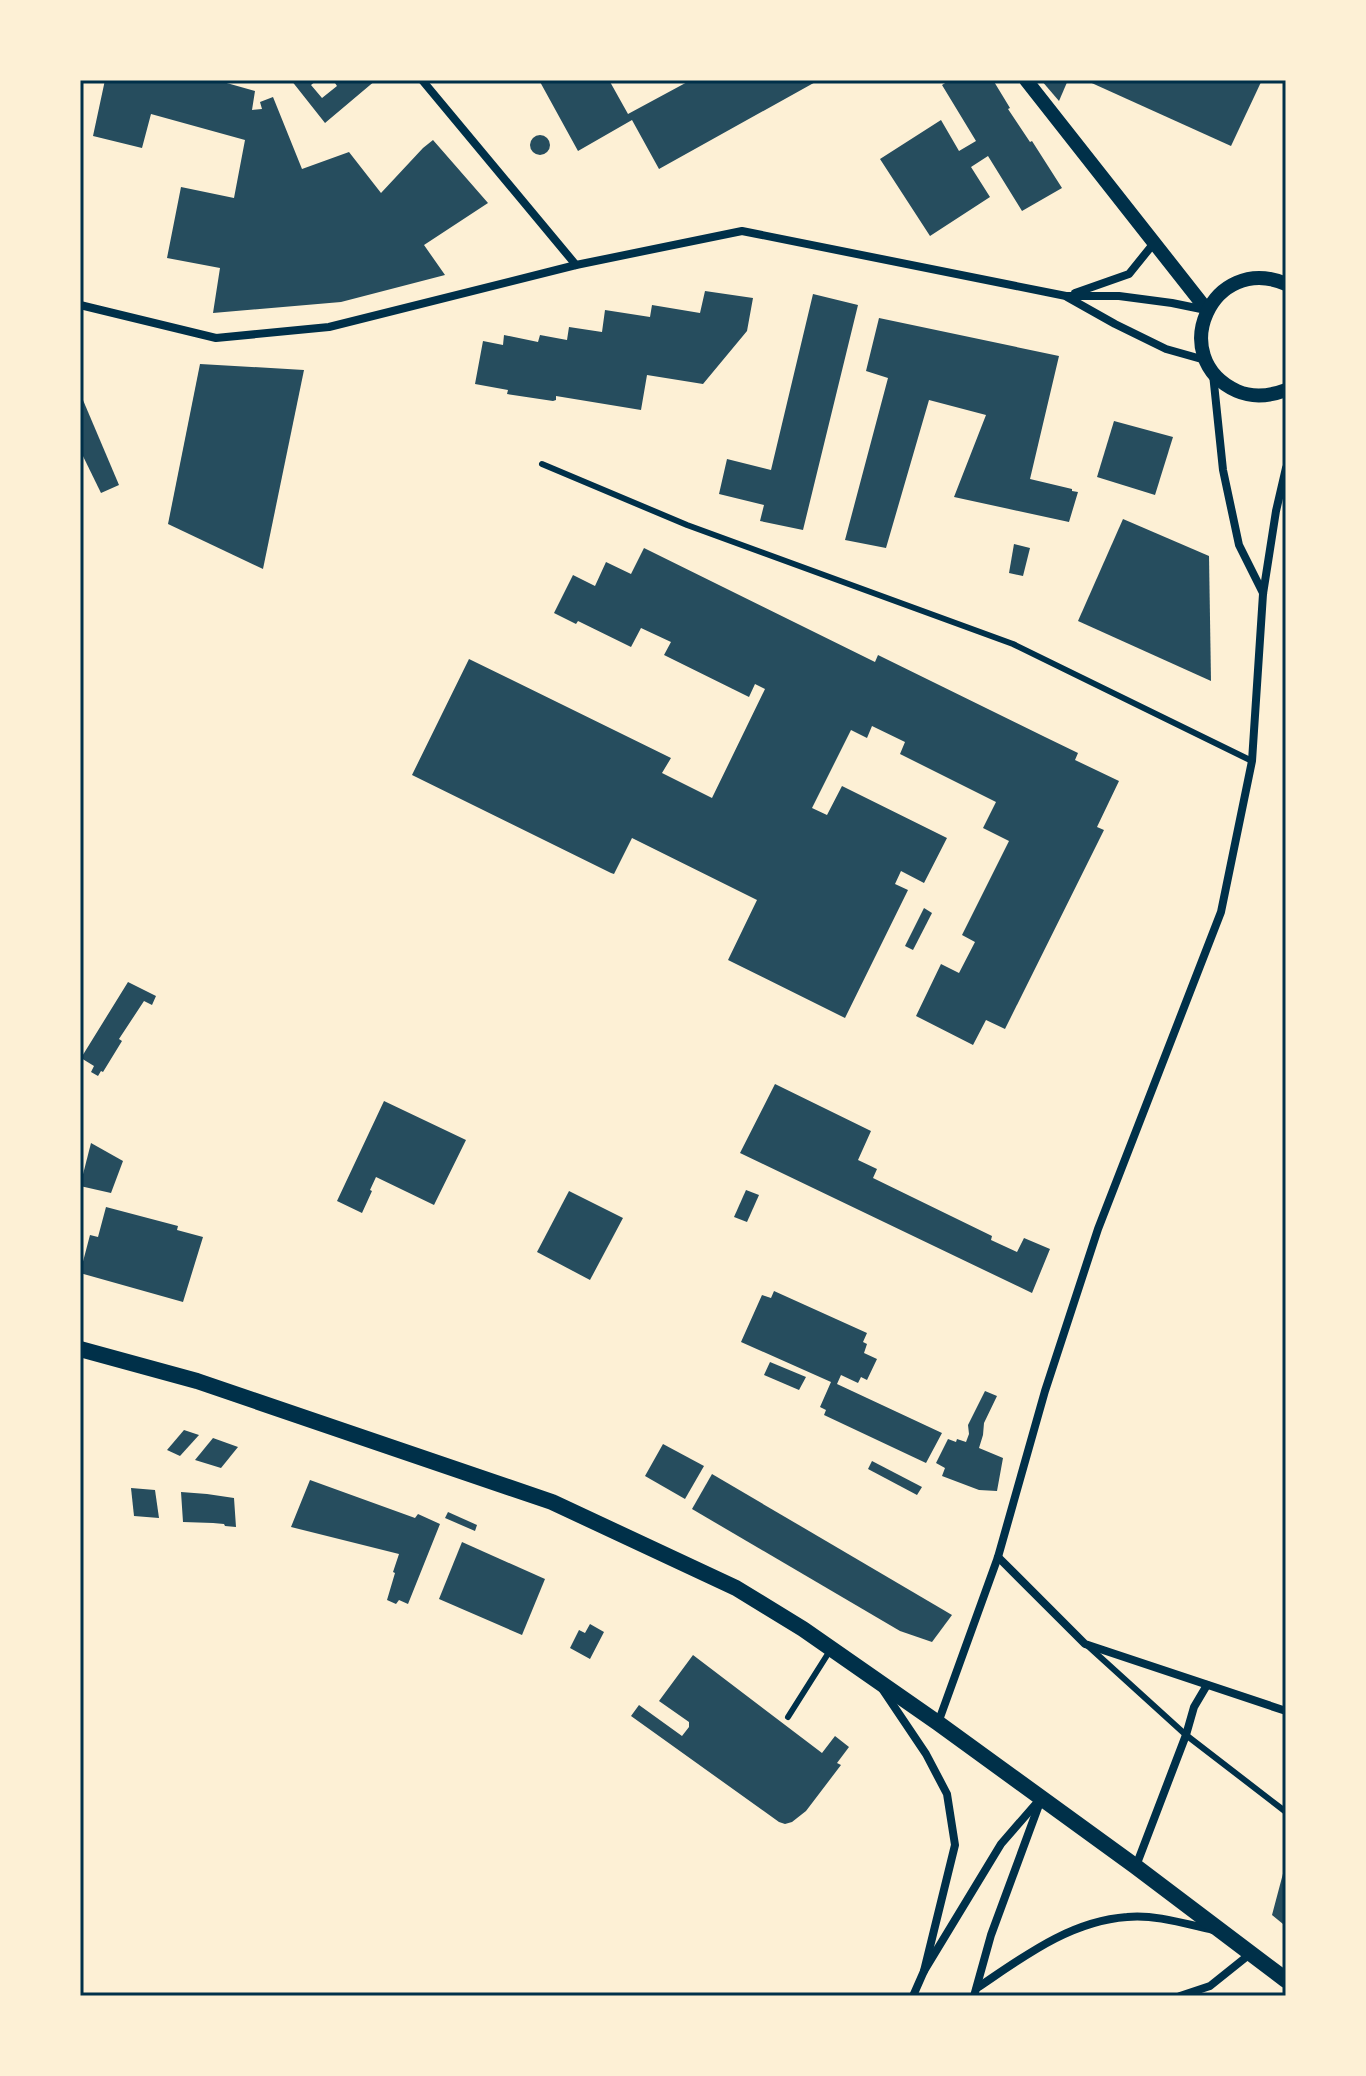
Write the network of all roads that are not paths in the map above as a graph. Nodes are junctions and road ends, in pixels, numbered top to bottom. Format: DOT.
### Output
graph roads {
  1 [pos="422,80"];
  2 [pos="1026,80"];
  3 [pos="1154,243"];
  4 [pos="576,265"];
  5 [pos="1285,283"];
  6 [pos="1066,296"];
  7 [pos="80,305"];
  8 [pos="1207,310"];
  9 [pos="1209,366"];
  10 [pos="1286,390"];
  11 [pos="542,464"];
  12 [pos="1286,468"];
  13 [pos="1263,594"];
  14 [pos="1252,761"];
  15 [pos="80,1349"];
  16 [pos="998,1557"];
  17 [pos="1085,1644"];
  18 [pos="831,1649"];
  19 [pos="877,1680"];
  20 [pos="1207,1685"];
  21 [pos="1286,1711"];
  22 [pos="788,1717"];
  23 [pos="938,1723"];
  24 [pos="1186,1735"];
  25 [pos="1042,1797"];
  26 [pos="1286,1812"];
  27 [pos="1135,1866"];
  28 [pos="1218,1931"];
  29 [pos="1250,1954"];
  30 [pos="924,1971"];
  31 [pos="1286,1980"];
  32 [pos="976,1992"];
  33 [pos="913,1996"];
  34 [pos="1180,1996"];
  1 -- 4 [label="street"];
  2 -- 3 [label="street"];
  3 -- 6 [label="street"];
  3 -- 8 [label="street"];
  4 -- 6 [label="street"];
  4 -- 7 [label="street"];
  5 -- 8 [label="street"];
  6 -- 8 [label="street"];
  6 -- 9 [label="street"];
  8 -- 9 [label="street"];
  9 -- 10 [label="street"];
  9 -- 13 [label="street"];
  11 -- 14 [label="lane"];
  12 -- 13 [label="street"];
  13 -- 14 [label="street"];
  14 -- 16 [label="street"];
  15 -- 18 [label="main road"];
  16 -- 17 [label="street"];
  16 -- 23 [label="street"];
  17 -- 20 [label="street"];
  17 -- 24 [label="lane"];
  18 -- 19 [label="main road"];
  18 -- 22 [label="lane"];
  19 -- 23 [label="main road"];
  19 -- 30 [label="street"];
  20 -- 21 [label="street"];
  20 -- 24 [label="street"];
  23 -- 25 [label="main road"];
  24 -- 26 [label="lane"];
  24 -- 27 [label="street"];
  25 -- 27 [label="main road"];
  25 -- 30 [label="street"];
  25 -- 32 [label="street"];
  27 -- 28 [label="main road"];
  28 -- 29 [label="main road"];
  28 -- 32 [label="street"];
  29 -- 31 [label="main road"];
  29 -- 34 [label="street"];
  30 -- 33 [label="street"];
}
